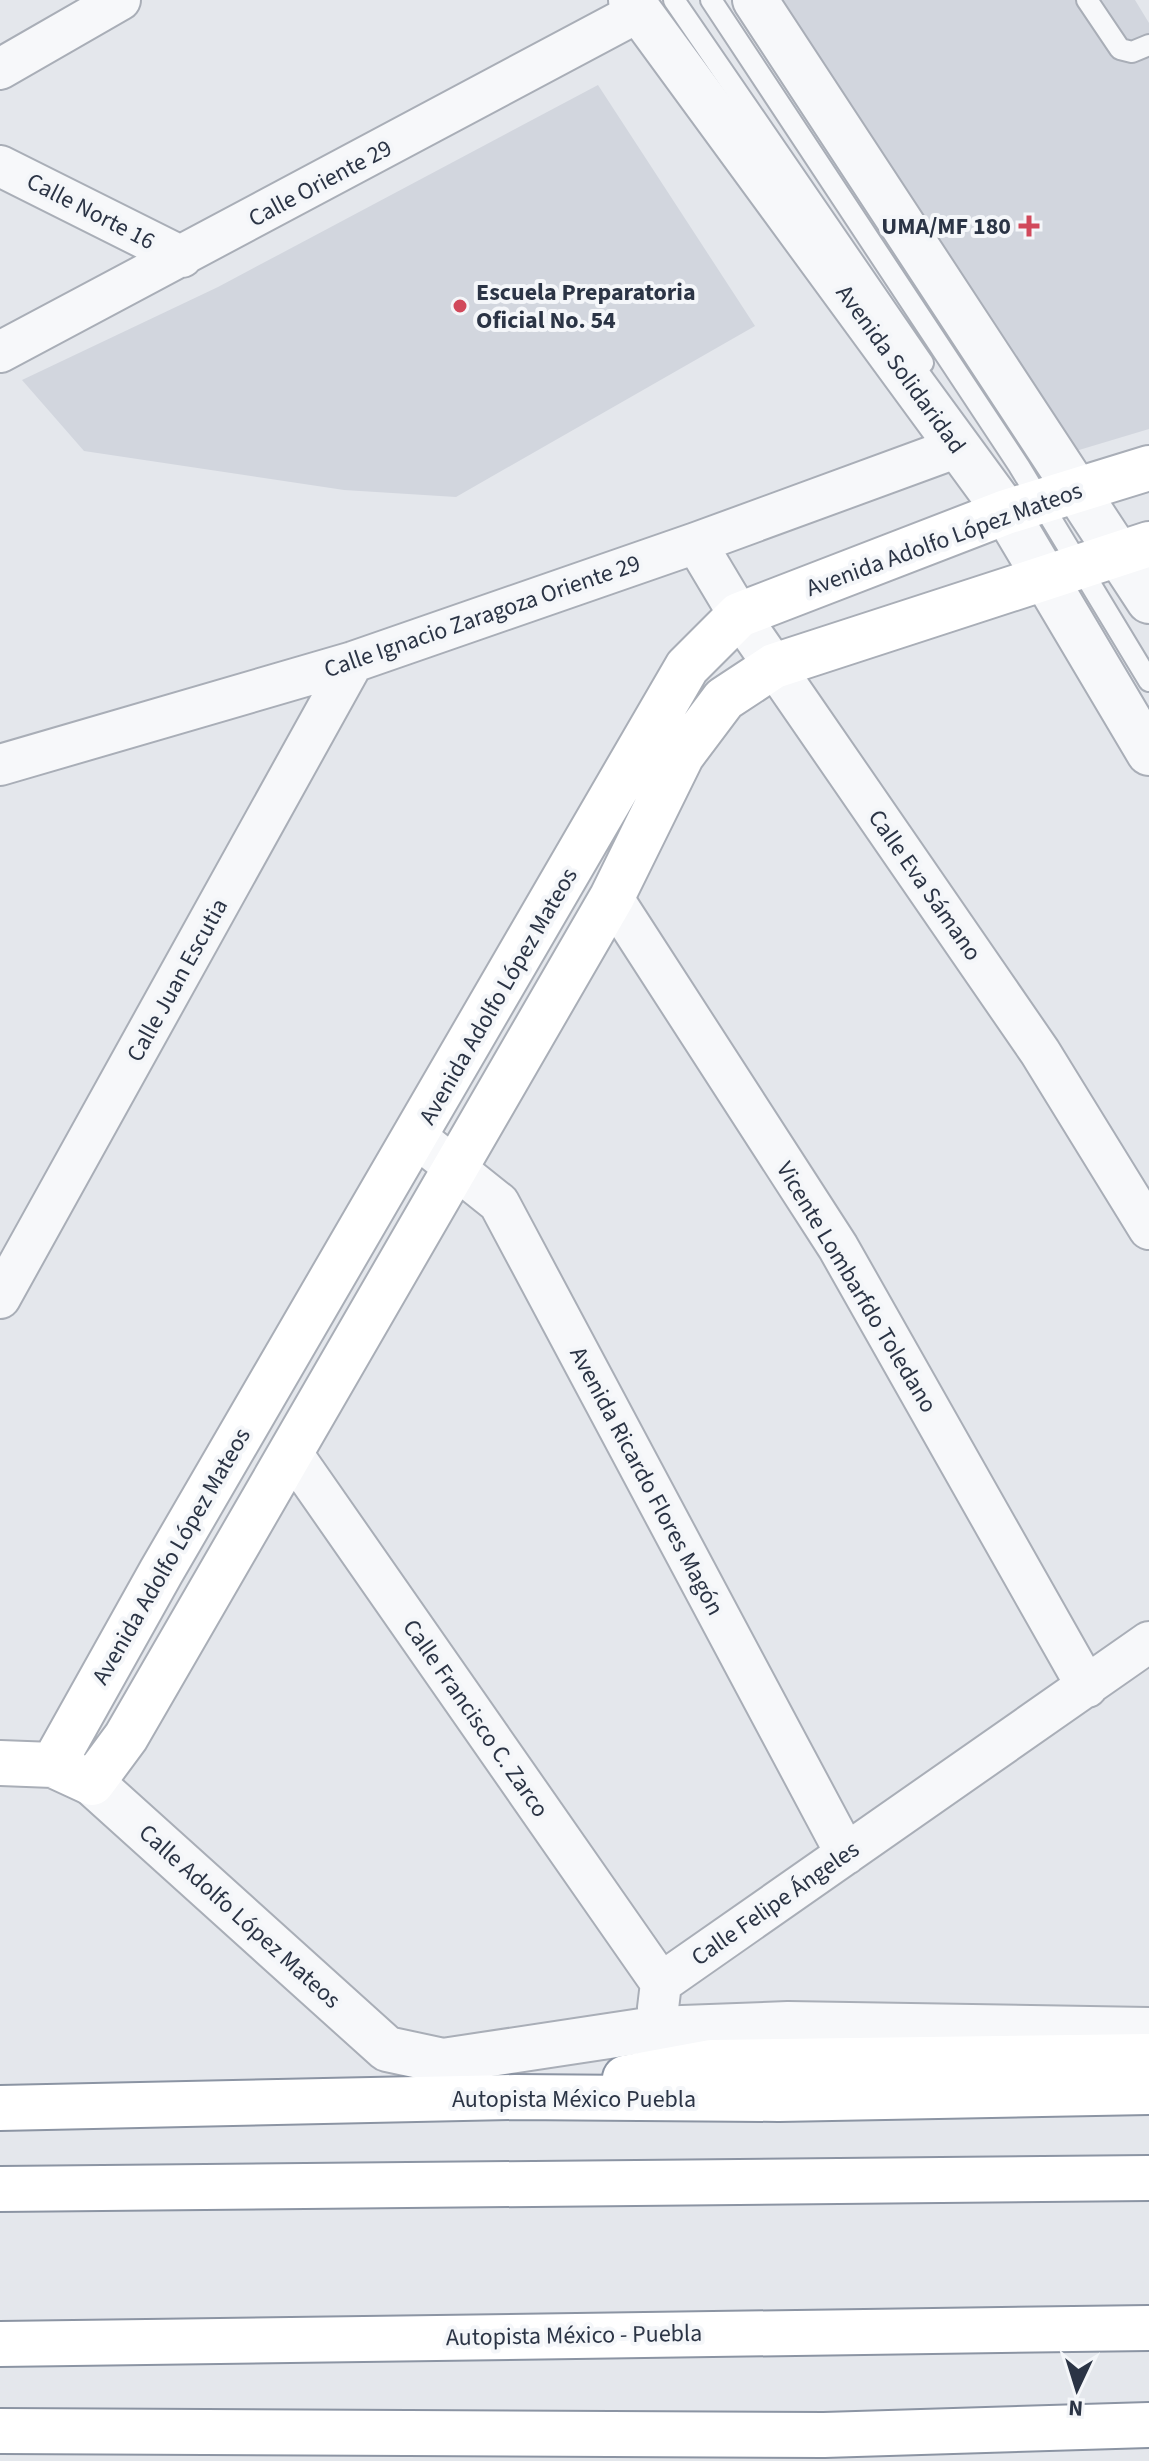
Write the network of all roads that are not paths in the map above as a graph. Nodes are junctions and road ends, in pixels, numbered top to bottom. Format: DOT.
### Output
graph roads {
  1 [pos="120,0"];
  2 [pos="711,0"];
  3 [pos="755,0"];
  4 [pos="1087,0"];
  5 [pos="648,4"];
  6 [pos="1149,45"];
  7 [pos="0,69"];
  8 [pos="0,166"];
  9 [pos="182,257"];
  10 [pos="0,352"];
  11 [pos="958,447"];
  12 [pos="1149,468"];
  13 [pos="1036,503"];
  14 [pos="696,543"];
  15 [pos="1091,562"];
  16 [pos="1149,601"];
  17 [pos="739,615"];
  18 [pos="353,662"];
  19 [pos="774,666"];
  20 [pos="1149,681"];
  21 [pos="1149,717"];
  22 [pos="1149,753"];
  23 [pos="0,765"];
  24 [pos="612,897"];
  25 [pos="415,1136"];
  26 [pos="456,1166"];
  27 [pos="1149,1229"];
  28 [pos="0,1298"];
  29 [pos="291,1452"];
  30 [pos="1149,1642"];
  31 [pos="1087,1687"];
  32 [pos="0,1763"];
  33 [pos="53,1765"];
  34 [pos="92,1783"];
  35 [pos="846,1854"];
  36 [pos="661,1983"];
  37 [pos="655,2029"];
  38 [pos="1149,2030"];
  39 [pos="1149,2056"];
  40 [pos="1149,2092"];
  41 [pos="515,2097"];
  42 [pos="0,2108"];
  43 [pos="1149,2178"];
  44 [pos="0,2189"];
  45 [pos="1149,2328"];
  46 [pos="0,2344"];
  47 [pos="1149,2425"];
  48 [pos="0,2431"];
  1 -- 7 [label="street"];
  2 -- 13 [label="lane"];
  3 -- 13 [label="street, Avenida Solidaridad"];
  4 -- 6 [label="lane"];
  5 -- 9 [label="street, Calle Oriente 29"];
  5 -- 11 [label="street, Avenida Solidaridad"];
  5 -- 13 [label="lane"];
  8 -- 9 [label="street, Calle Norte 16"];
  9 -- 10 [label="street, Calle Oriente 29"];
  11 -- 13 [label="street, Avenida Solidaridad"];
  11 -- 14 [label="street, Calle Ignacio Zaragoza Oriente 29"];
  12 -- 13 [label="main road, Avenida Adolfo López Mateos"];
  13 -- 15 [label="street, Avenida Solidaridad"];
  13 -- 15 [label="street, Avenida Solidaridad"];
  13 -- 17 [label="main road, Avenida Adolfo López Mateos"];
  14 -- 17 [label="street, Calle Eva Sámano"];
  14 -- 18 [label="street, Calle Ignacio Zaragoza Oriente 29"];
  15 -- 16 [label="street, Avenida Solidaridad"];
  15 -- 19 [label="main road, Avenida Adolfo López Mateos"];
  15 -- 20 [label="lane"];
  15 -- 21 [label="lane"];
  15 -- 22 [label="street, Avenida Solidaridad"];
  17 -- 19 [label="street, Calle Eva Sámano"];
  17 -- 25 [label="main road, Avenida Adolfo López Mateos"];
  18 -- 23 [label="street, Calle Ignacio Zaragoza Oriente 29"];
  18 -- 28 [label="street, Calle Juan Escutia"];
  19 -- 24 [label="main road, Avenida Adolfo López Mateos"];
  19 -- 27 [label="street, Calle Eva Sámano"];
  24 -- 26 [label="main road, Avenida Adolfo López Mateos"];
  24 -- 31 [label="street, Vicente Lombarfdo Toledano"];
  25 -- 26 [label="street, Avenida Ricardo Flores Magón"];
  25 -- 33 [label="main road, Avenida Adolfo López Mateos"];
  26 -- 29 [label="main road, Avenida Adolfo López Mateos"];
  26 -- 35 [label="street, Avenida Ricardo Flores Magón"];
  29 -- 34 [label="main road, Avenida Adolfo López Mateos"];
  29 -- 36 [label="street, Calle Francisco C. Zarco"];
  30 -- 31 [label="street, Calle Felipe Ángeles"];
  31 -- 35 [label="street, Calle Felipe Ángeles"];
  32 -- 33 [label="main road"];
  33 -- 34 [label="main road"];
  34 -- 37 [label="street, Calle Adolfo López Mateos"];
  35 -- 36 [label="street, Calle Felipe Ángeles"];
  36 -- 37 [label="street"];
  37 -- 38 [label="street"];
  39 -- 41 [label="main road"];
  40 -- 41 [label="main road, Autopista México Puebla"];
  41 -- 42 [label="main road, Autopista México Puebla"];
  43 -- 44 [label="main road"];
  45 -- 46 [label="main road, Autopista México - Puebla"];
  47 -- 48 [label="main road"];
}
